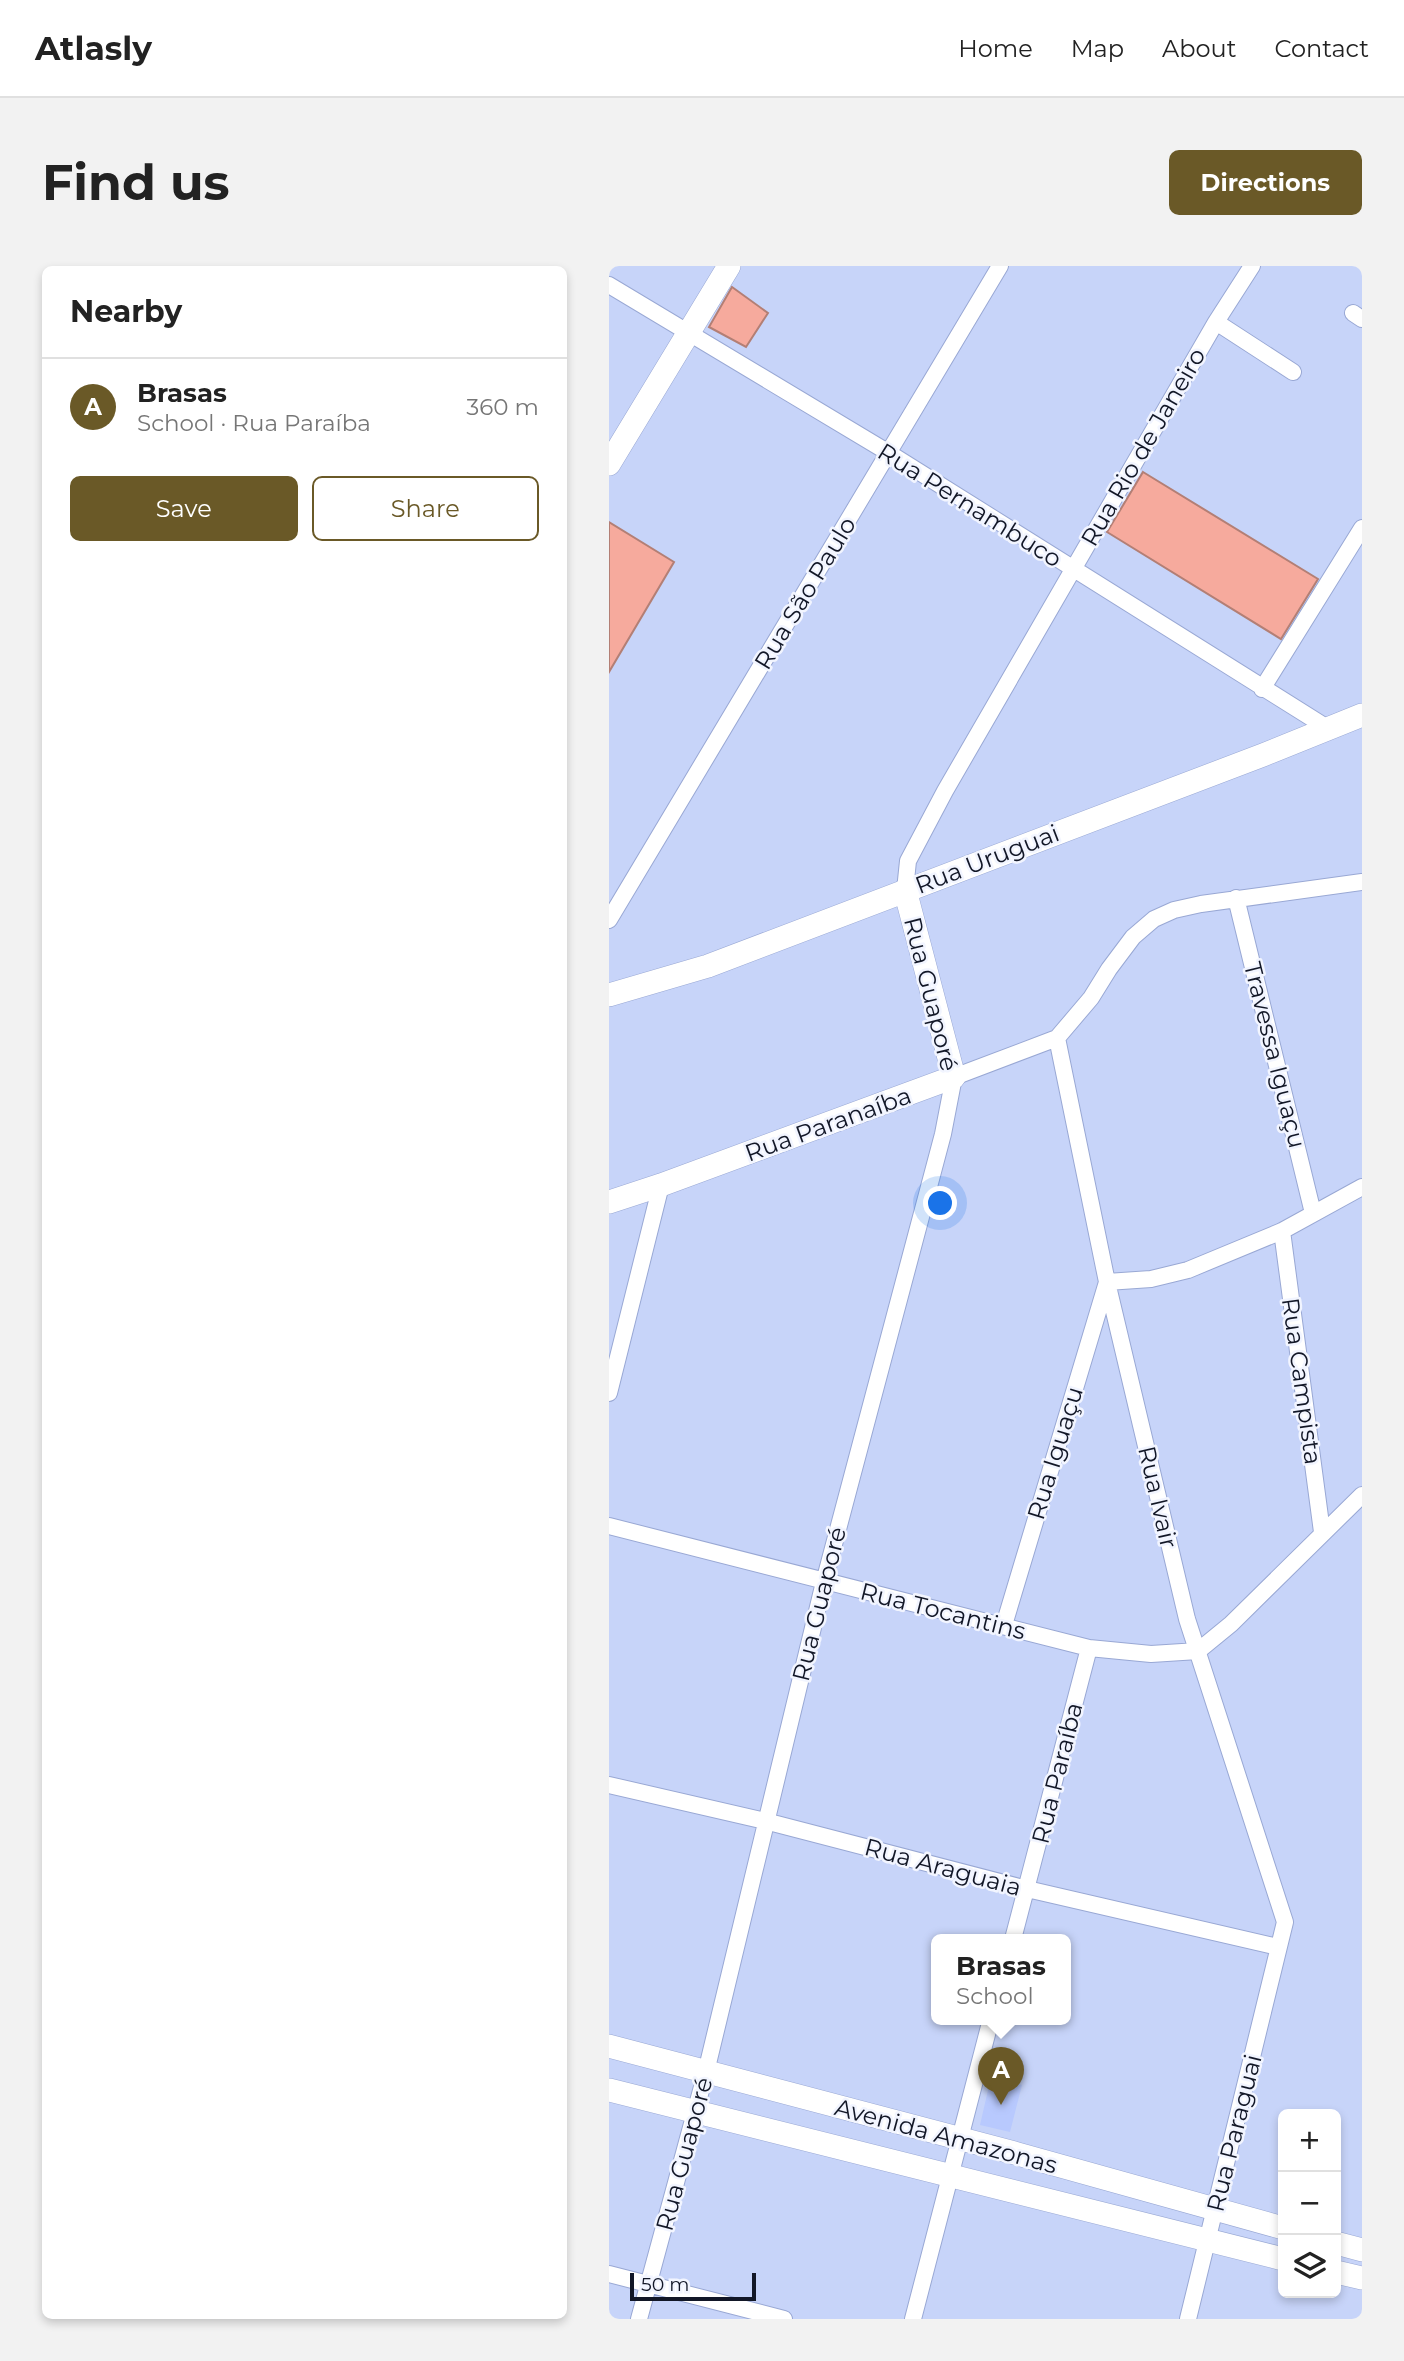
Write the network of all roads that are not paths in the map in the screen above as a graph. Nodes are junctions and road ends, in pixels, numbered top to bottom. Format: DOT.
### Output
graph roads {
  1 [pos="729,266"];
  2 [pos="1000,266"];
  3 [pos="1252,266"];
  4 [pos="609,285"];
  5 [pos="1216,322"];
  6 [pos="688,333"];
  7 [pos="1293,372"];
  8 [pos="889,453"];
  9 [pos="609,464"];
  10 [pos="1362,528"];
  11 [pos="1072,570"];
  12 [pos="1262,689"];
  13 [pos="1362,715"];
  14 [pos="1329,729"];
  15 [pos="1362,882"];
  16 [pos="905,890"];
  17 [pos="1236,898"];
  18 [pos="609,920"];
  19 [pos="609,995"];
  20 [pos="1057,1038"];
  21 [pos="954,1077"];
  22 [pos="661,1185"];
  23 [pos="1362,1187"];
  24 [pos="609,1202"];
  25 [pos="1313,1213"];
  26 [pos="1282,1231"];
  27 [pos="1107,1282"];
  28 [pos="609,1394"];
  29 [pos="1362,1495"];
  30 [pos="609,1526"];
  31 [pos="1322,1532"];
  32 [pos="824,1582"];
  33 [pos="1004,1625"];
  34 [pos="1089,1648"];
  35 [pos="1198,1651"];
  36 [pos="609,1785"];
  37 [pos="765,1821"];
  38 [pos="1027,1889"];
  39 [pos="1014,1934"];
  40 [pos="1278,1947"];
  41 [pos="989,2025"];
  42 [pos="609,2046"];
  43 [pos="705,2072"];
  44 [pos="609,2090"];
  45 [pos="695,2112"];
  46 [pos="958,2139"];
  47 [pos="950,2174"];
  48 [pos="1215,2210"];
  49 [pos="1278,2227"];
  50 [pos="1208,2240"];
  51 [pos="1341,2244"];
  52 [pos="1362,2250"];
  53 [pos="1278,2258"];
  54 [pos="1341,2273"];
  55 [pos="609,2274"];
  56 [pos="1362,2278"];
  57 [pos="649,2285"];
  58 [pos="639,2319"];
  59 [pos="784,2319"];
  60 [pos="913,2319"];
  61 [pos="1188,2319"];
  1 -- 6 [label="street"];
  2 -- 8 [label="street, Rua São Paulo"];
  3 -- 5 [label="street, Rua Rio de Janeiro"];
  4 -- 6 [label="street, Rua Pernambuco"];
  5 -- 7 [label="street"];
  5 -- 11 [label="street, Rua Rio de Janeiro"];
  6 -- 8 [label="street, Rua Pernambuco"];
  6 -- 9 [label="street"];
  8 -- 11 [label="street, Rua Pernambuco"];
  8 -- 18 [label="street, Rua São Paulo"];
  10 -- 12 [label="street"];
  11 -- 12 [label="street, Rua Pernambuco"];
  11 -- 16 [label="street, Rua Rio de Janeiro"];
  12 -- 14 [label="street, Rua Pernambuco"];
  13 -- 14 [label="street, Rua Uruguai"];
  14 -- 16 [label="street, Rua Uruguai"];
  15 -- 17 [label="street, Rua Paranaíba"];
  16 -- 19 [label="street, Rua Uruguai"];
  16 -- 21 [label="street, Rua Guaporé"];
  17 -- 20 [label="street, Rua Paranaíba"];
  17 -- 25 [label="street, Travessa Iguaçu"];
  20 -- 21 [label="street, Rua Paranaíba"];
  20 -- 27 [label="street, Rua Ivair"];
  21 -- 22 [label="street, Rua Paranaíba"];
  21 -- 32 [label="street, Rua Guaporé"];
  22 -- 24 [label="street, Rua Paranaíba"];
  22 -- 28 [label="street"];
  23 -- 25 [label="street"];
  25 -- 26 [label="street"];
  26 -- 27 [label="street"];
  26 -- 31 [label="street, Rua Campista"];
  27 -- 33 [label="street, Rua Iguaçu"];
  27 -- 35 [label="street, Rua Ivair"];
  29 -- 31 [label="street"];
  30 -- 32 [label="street, Rua Tocantins"];
  31 -- 35 [label="street"];
  32 -- 33 [label="street, Rua Tocantins"];
  32 -- 37 [label="street, Rua Guaporé"];
  33 -- 34 [label="street, Rua Tocantins"];
  34 -- 35 [label="street, Rua Tocantins"];
  34 -- 38 [label="street, Rua Paraíba"];
  35 -- 40 [label="street, Rua Ivair"];
  36 -- 37 [label="street, Rua Araguaia"];
  37 -- 38 [label="street, Rua Araguaia"];
  37 -- 43 [label="street, Rua Guaporé"];
  38 -- 39 [label="street, Rua Paraíba"];
  38 -- 40 [label="street, Rua Araguaia"];
  40 -- 48 [label="street, Rua Paraguai"];
  41 -- 46 [label="street"];
  42 -- 43 [label="street, Avenida Amazonas"];
  43 -- 45 [label="street, Rua Guaporé"];
  43 -- 46 [label="street, Avenida Amazonas"];
  44 -- 45 [label="street, Avenida Amazonas"];
  45 -- 47 [label="street, Avenida Amazonas"];
  45 -- 57 [label="street, Rua Guaporé"];
  46 -- 47 [label="street"];
  46 -- 48 [label="street, Avenida Amazonas"];
  47 -- 50 [label="street, Avenida Amazonas"];
  47 -- 60 [label="street"];
  48 -- 49 [label="street, Avenida Amazonas"];
  48 -- 50 [label="street, Rua Paraguai"];
  50 -- 53 [label="street, Avenida Amazonas"];
  50 -- 61 [label="street, Rua Paraguai"];
  51 -- 52 [label="street"];
  54 -- 56 [label="street"];
  55 -- 57 [label="street"];
  57 -- 58 [label="street, Rua Guaporé"];
  57 -- 59 [label="street"];
}
